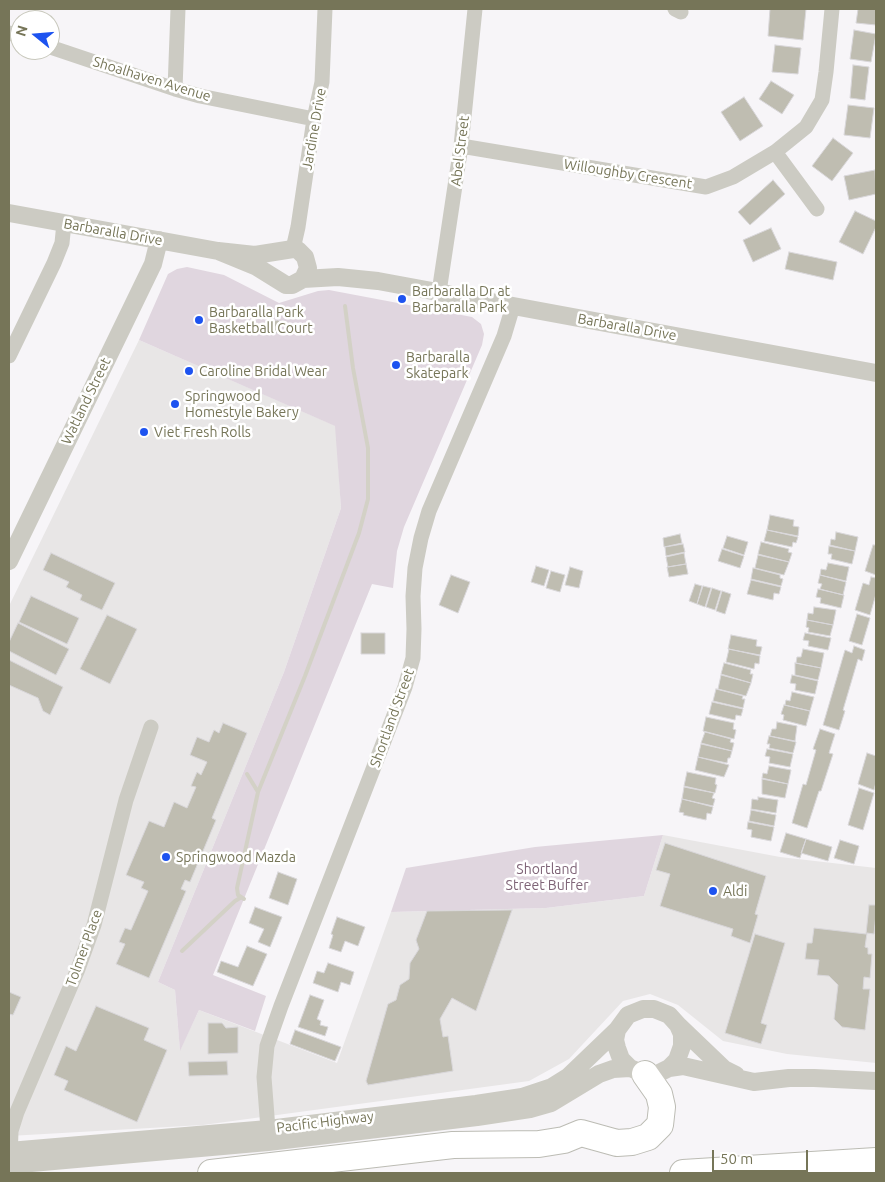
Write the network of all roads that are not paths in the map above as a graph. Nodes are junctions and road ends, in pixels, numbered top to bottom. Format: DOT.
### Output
graph roads {
  1 [pos="178,9"];
  2 [pos="325,9"];
  3 [pos="476,9"];
  4 [pos="832,9"];
  5 [pos="60,49"];
  6 [pos="175,89"];
  7 [pos="314,119"];
  8 [pos="461,146"];
  9 [pos="775,152"];
  10 [pos="817,209"];
  11 [pos="9,213"];
  12 [pos="64,222"];
  13 [pos="159,240"];
  14 [pos="286,250"];
  15 [pos="218,251"];
  16 [pos="307,262"];
  17 [pos="275,278"];
  18 [pos="303,279"];
  19 [pos="378,281"];
  20 [pos="439,292"];
  21 [pos="512,306"];
  22 [pos="9,356"];
  23 [pos="876,373"];
  24 [pos="9,561"];
  25 [pos="151,726"];
  26 [pos="678,1025"];
  27 [pos="617,1030"];
  28 [pos="648,1070"];
  29 [pos="745,1081"];
  30 [pos="876,1081"];
  31 [pos="268,1128"];
  32 [pos="9,1158"];
  33 [pos="876,1161"];
  34 [pos="211,1173"];
  35 [pos="683,1173"];
  1 -- 6 [label="street"];
  2 -- 7 [label="street, Jardine Drive"];
  3 -- 8 [label="street, Abel Street"];
  4 -- 9 [label="street, Willoughby Crescent"];
  5 -- 6 [label="street, Shoalhaven Avenue"];
  6 -- 7 [label="street, Shoalhaven Avenue"];
  7 -- 14 [label="street, Jardine Drive"];
  8 -- 9 [label="street, Willoughby Crescent"];
  8 -- 20 [label="street, Abel Street"];
  9 -- 10 [label="street"];
  11 -- 12 [label="street, Barbaralla Drive"];
  12 -- 13 [label="street, Barbaralla Drive"];
  12 -- 22 [label="street"];
  13 -- 15 [label="street, Barbaralla Drive"];
  13 -- 24 [label="street, Watland Street"];
  14 -- 15 [label="street, Barbaralla Drive"];
  14 -- 16 [label="street, Barbaralla Drive"];
  14 -- 17 [label="street"];
  15 -- 17 [label="street, Barbaralla Drive"];
  16 -- 18 [label="street"];
  16 -- 19 [label="street, Barbaralla Drive"];
  17 -- 18 [label="street, Barbaralla Drive"];
  18 -- 19 [label="street, Barbaralla Drive"];
  19 -- 20 [label="street, Barbaralla Drive"];
  20 -- 21 [label="street, Barbaralla Drive"];
  21 -- 23 [label="street, Barbaralla Drive"];
  21 -- 31 [label="street, Shortland Street"];
  25 -- 32 [label="street, Tolmer Place"];
  26 -- 27 [label="street"];
  26 -- 28 [label="street"];
  26 -- 29 [label="street"];
  27 -- 28 [label="street"];
  27 -- 31 [label="street, Pacific Highway"];
  28 -- 29 [label="street, Pacific Highway"];
  28 -- 32 [label="street, Pacific Highway"];
  28 -- 34 [label="highway"];
  29 -- 30 [label="street, Pacific Highway"];
  31 -- 32 [label="street, Pacific Highway"];
  33 -- 35 [label="highway"];
}
